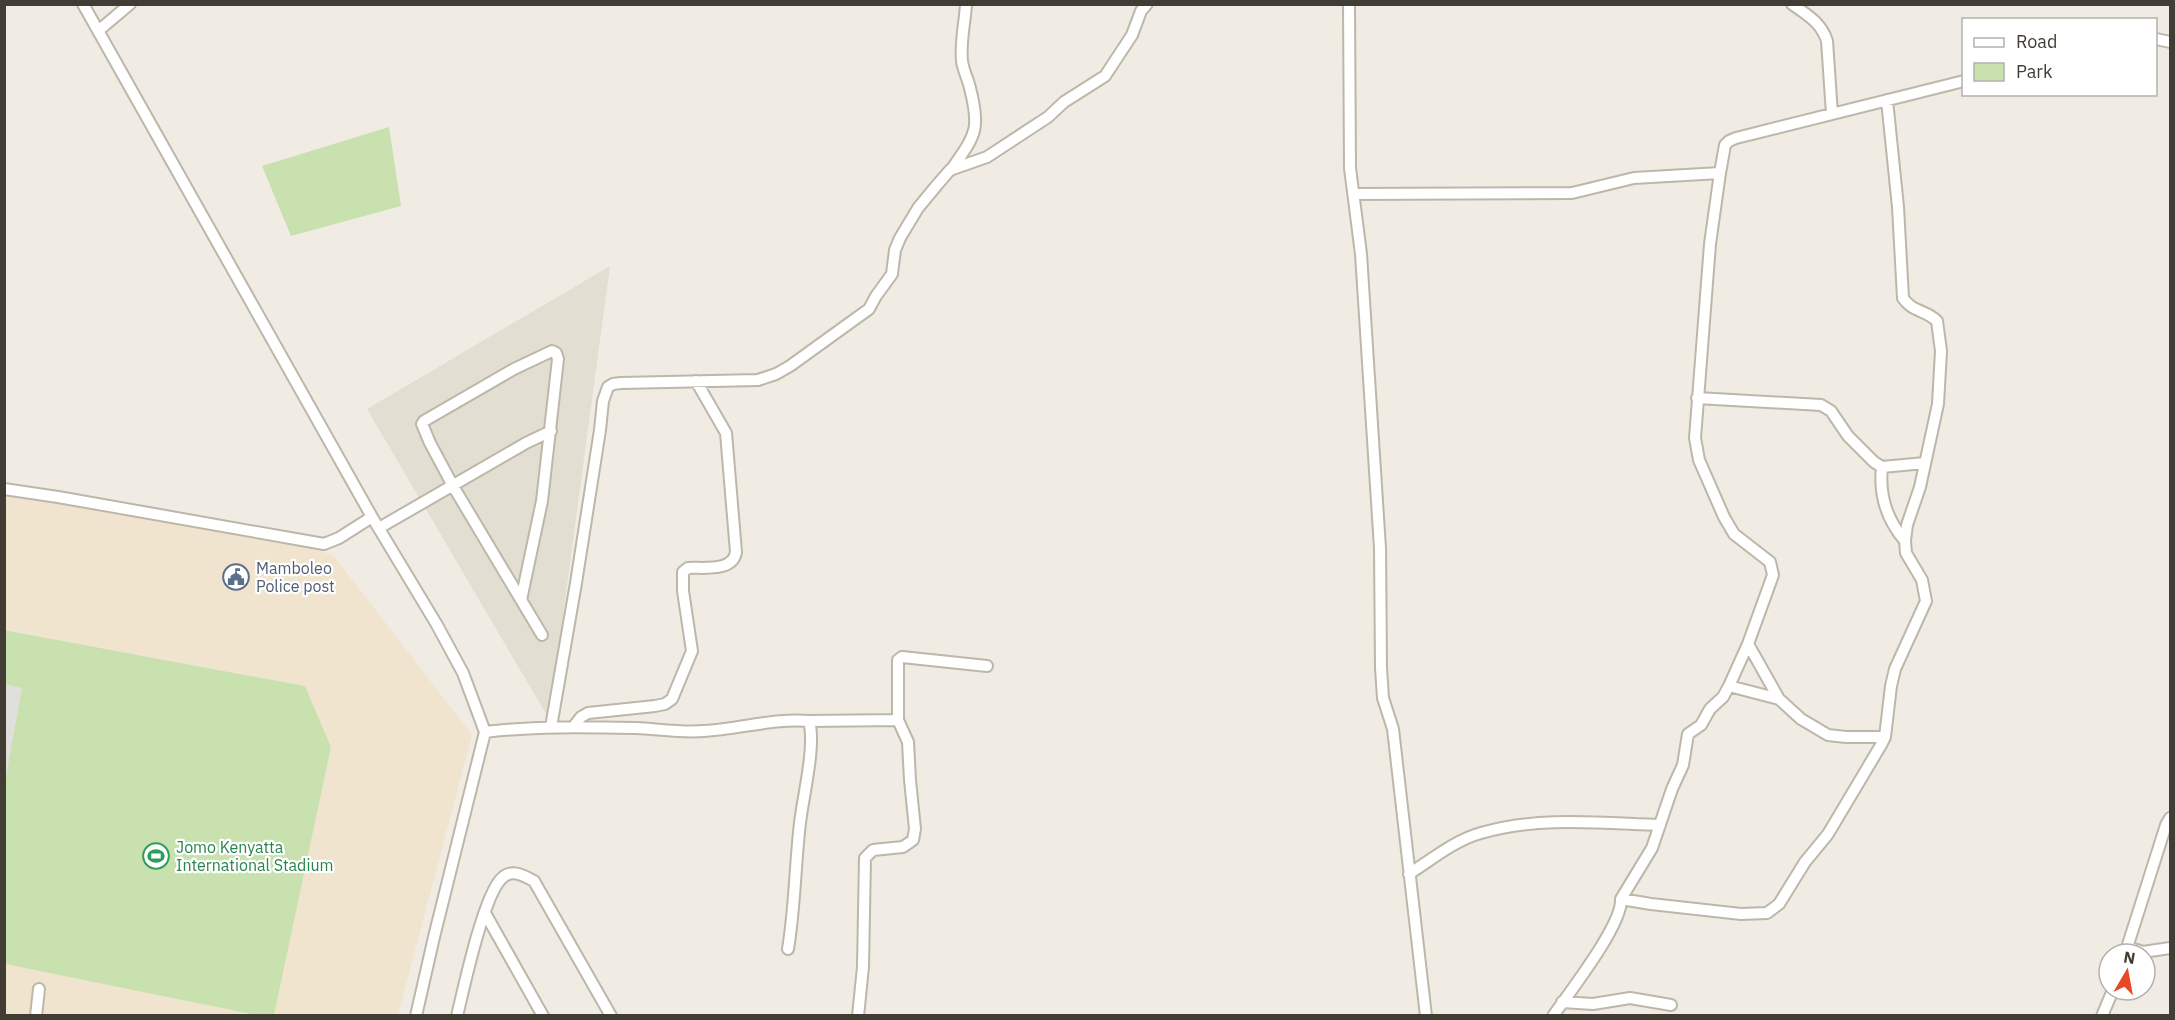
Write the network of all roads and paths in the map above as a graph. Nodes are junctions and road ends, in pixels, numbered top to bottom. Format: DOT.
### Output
graph roads {
  1 [pos="83,4"];
  2 [pos="130,4"];
  3 [pos="966,4"];
  4 [pos="1147,4"];
  5 [pos="1349,4"];
  6 [pos="1792,4"];
  7 [pos="98,31"];
  8 [pos="1962,81"];
  9 [pos="1887,100"];
  10 [pos="1832,114"];
  11 [pos="950,170"];
  12 [pos="1720,172"];
  13 [pos="1353,194"];
  14 [pos="696,381"];
  15 [pos="1697,398"];
  16 [pos="551,431"];
  17 [pos="1925,463"];
  18 [pos="1882,467"];
  19 [pos="453,486"];
  20 [pos="4,489"];
  21 [pos="372,517"];
  22 [pos="379,528"];
  23 [pos="1905,541"];
  24 [pos="521,600"];
  25 [pos="542,635"];
  26 [pos="1748,644"];
  27 [pos="987,666"];
  28 [pos="1729,686"];
  29 [pos="1779,699"];
  30 [pos="898,720"];
  31 [pos="809,721"];
  32 [pos="574,726"];
  33 [pos="551,727"];
  34 [pos="485,732"];
  35 [pos="1885,736"];
  36 [pos="2170,818"];
  37 [pos="1660,825"];
  38 [pos="1409,874"];
  39 [pos="1621,899"];
  40 [pos="485,913"];
  41 [pos="2129,942"];
  42 [pos="788,949"];
  43 [pos="39,989"];
  44 [pos="1562,1002"];
  45 [pos="2108,1002"];
  46 [pos="1671,1005"];
  47 [pos="36,1016"];
  48 [pos="417,1016"];
  49 [pos="457,1016"];
  50 [pos="543,1016"];
  51 [pos="611,1016"];
  52 [pos="858,1016"];
  53 [pos="1426,1016"];
  54 [pos="1553,1016"];
  55 [pos="2102,1016"];
  1 -- 7 [label="street"];
  2 -- 7 [label="street"];
  3 -- 11 [label="street"];
  4 -- 11 [label="street"];
  5 -- 13 [label="street"];
  6 -- 10 [label="street"];
  7 -- 21 [label="street"];
  8 -- 9 [label="street"];
  9 -- 10 [label="street"];
  9 -- 17 [label="street"];
  10 -- 12 [label="street"];
  11 -- 14 [label="street"];
  12 -- 13 [label="street"];
  12 -- 15 [label="street"];
  13 -- 38 [label="street"];
  14 -- 32 [label="street"];
  14 -- 33 [label="street"];
  15 -- 18 [label="street"];
  15 -- 26 [label="street"];
  16 -- 19 [label="street"];
  16 -- 19 [label="street"];
  16 -- 24 [label="street"];
  17 -- 18 [label="street"];
  17 -- 23 [label="street"];
  18 -- 23 [label="street"];
  19 -- 22 [label="street"];
  19 -- 24 [label="street"];
  20 -- 21 [label="street"];
  21 -- 22 [label="street"];
  22 -- 34 [label="street"];
  23 -- 35 [label="street"];
  24 -- 25 [label="street"];
  26 -- 28 [label="street"];
  26 -- 29 [label="street"];
  27 -- 30 [label="street"];
  28 -- 29 [label="street"];
  28 -- 37 [label="street"];
  29 -- 35 [label="street"];
  30 -- 31 [label="street"];
  30 -- 52 [label="street"];
  31 -- 32 [label="street"];
  31 -- 42 [label="street"];
  32 -- 33 [label="street"];
  33 -- 34 [label="street"];
  34 -- 48 [label="street"];
  35 -- 39 [label="street"];
  36 -- 41 [label="street"];
  37 -- 38 [label="street"];
  37 -- 39 [label="street"];
  38 -- 53 [label="street"];
  39 -- 44 [label="street"];
  40 -- 49 [label="street"];
  40 -- 50 [label="street"];
  40 -- 51 [label="street"];
  43 -- 47 [label="street"];
  44 -- 46 [label="street"];
  44 -- 54 [label="street"];
  45 -- 55 [label="street"];
}
